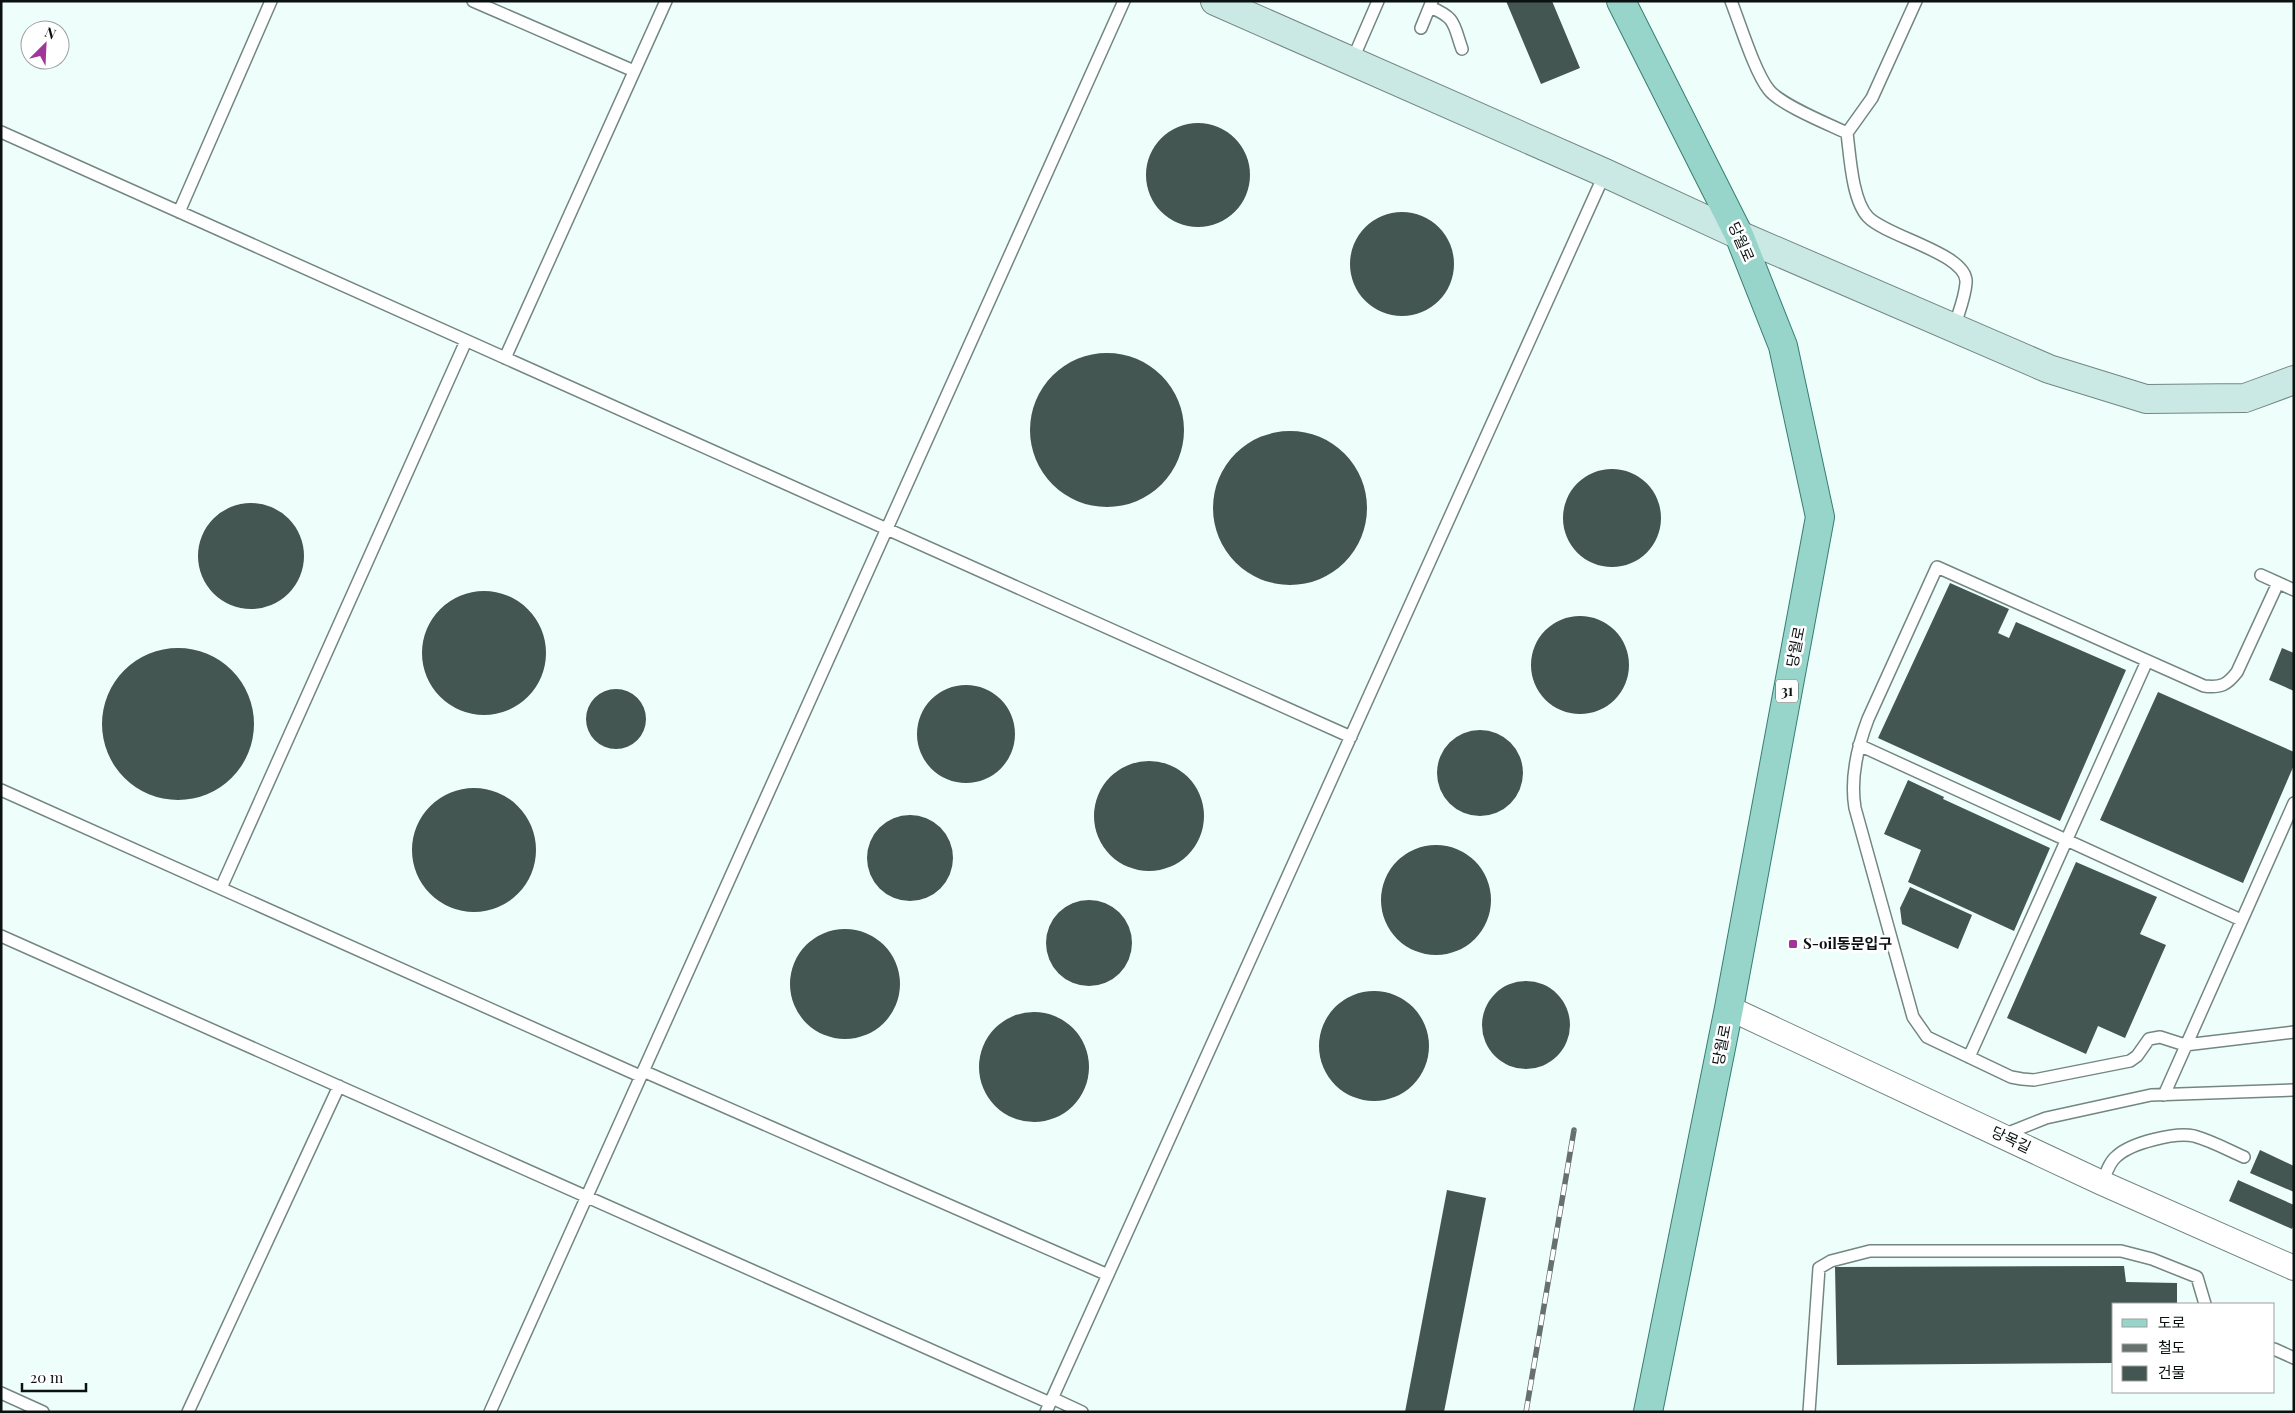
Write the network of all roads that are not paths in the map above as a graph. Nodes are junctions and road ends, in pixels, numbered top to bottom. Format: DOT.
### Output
graph roads {
  1 [pos="271,1"];
  2 [pos="473,1"];
  3 [pos="666,1"];
  4 [pos="1124,1"];
  5 [pos="1215,1"];
  6 [pos="1378,1"];
  7 [pos="1621,1"];
  8 [pos="1731,1"];
  9 [pos="1916,1"];
  10 [pos="1431,4"];
  11 [pos="1421,28"];
  12 [pos="1462,49"];
  13 [pos="1352,61"];
  14 [pos="634,71"];
  15 [pos="1,132"];
  16 [pos="1847,133"];
  17 [pos="1605,173"];
  18 [pos="179,212"];
  19 [pos="1739,235"];
  20 [pos="1954,328"];
  21 [pos="466,341"];
  22 [pos="505,358"];
  23 [pos="2294,380"];
  24 [pos="888,530"];
  25 [pos="2261,575"];
  26 [pos="2278,583"];
  27 [pos="2294,590"];
  28 [pos="2147,661"];
  29 [pos="1351,737"];
  30 [pos="1859,745"];
  31 [pos="3,794"];
  32 [pos="2294,803"];
  33 [pos="2066,841"];
  34 [pos="221,888"];
  35 [pos="2241,920"];
  36 [pos="1,936"];
  37 [pos="1729,1008"];
  38 [pos="2294,1032"];
  39 [pos="2185,1044"];
  40 [pos="1969,1057"];
  41 [pos="642,1073"];
  42 [pos="340,1086"];
  43 [pos="2294,1090"];
  44 [pos="2164,1095"];
  45 [pos="2001,1136"];
  46 [pos="2244,1157"];
  47 [pos="2102,1183"];
  48 [pos="587,1196"];
  49 [pos="2294,1268"];
  50 [pos="1108,1275"];
  51 [pos="2205,1303"];
  52 [pos="2275,1349"];
  53 [pos="2294,1358"];
  54 [pos="1,1393"];
  55 [pos="1050,1404"];
  56 [pos="43,1412"];
  57 [pos="188,1412"];
  58 [pos="490,1412"];
  59 [pos="1082,1412"];
  60 [pos="1648,1412"];
  61 [pos="1809,1412"];
  1 -- 18 [label="lane"];
  2 -- 14 [label="lane"];
  3 -- 14 [label="lane"];
  4 -- 24 [label="lane"];
  5 -- 13 [label="main road"];
  6 -- 13 [label="lane"];
  7 -- 19 [label="main road, 당월로 / 31"];
  8 -- 16 [label="lane"];
  9 -- 16 [label="lane"];
  10 -- 11 [label="lane"];
  10 -- 12 [label="lane"];
  13 -- 17 [label="main road"];
  14 -- 22 [label="lane"];
  15 -- 18 [label="lane"];
  16 -- 20 [label="lane"];
  17 -- 19 [label="main road"];
  17 -- 29 [label="lane"];
  18 -- 21 [label="lane"];
  19 -- 20 [label="main road"];
  19 -- 37 [label="main road, 당월로 / 31"];
  20 -- 23 [label="main road"];
  21 -- 22 [label="lane"];
  21 -- 34 [label="lane"];
  22 -- 24 [label="lane"];
  24 -- 29 [label="lane"];
  24 -- 41 [label="lane"];
  25 -- 26 [label="lane"];
  26 -- 27 [label="lane"];
  26 -- 28 [label="lane"];
  28 -- 30 [label="lane"];
  28 -- 33 [label="lane"];
  29 -- 50 [label="lane"];
  30 -- 33 [label="lane"];
  30 -- 40 [label="lane"];
  31 -- 34 [label="lane"];
  32 -- 35 [label="lane"];
  33 -- 35 [label="lane"];
  33 -- 40 [label="lane"];
  34 -- 41 [label="lane"];
  35 -- 39 [label="lane"];
  36 -- 42 [label="lane"];
  37 -- 45 [label="street, 당목길"];
  37 -- 60 [label="main road, 당월로 / 31"];
  38 -- 39 [label="lane"];
  39 -- 40 [label="lane"];
  39 -- 44 [label="lane"];
  41 -- 48 [label="lane"];
  41 -- 50 [label="lane"];
  42 -- 48 [label="lane"];
  42 -- 57 [label="lane"];
  43 -- 44 [label="lane"];
  44 -- 45 [label="lane"];
  45 -- 47 [label="street, 당목길"];
  46 -- 47 [label="lane"];
  47 -- 49 [label="street, 당목길"];
  48 -- 55 [label="lane"];
  48 -- 58 [label="lane"];
  50 -- 55 [label="lane"];
  51 -- 61 [label="lane"];
  52 -- 53 [label="lane"];
  54 -- 56 [label="lane"];
  55 -- 59 [label="lane"];
}
